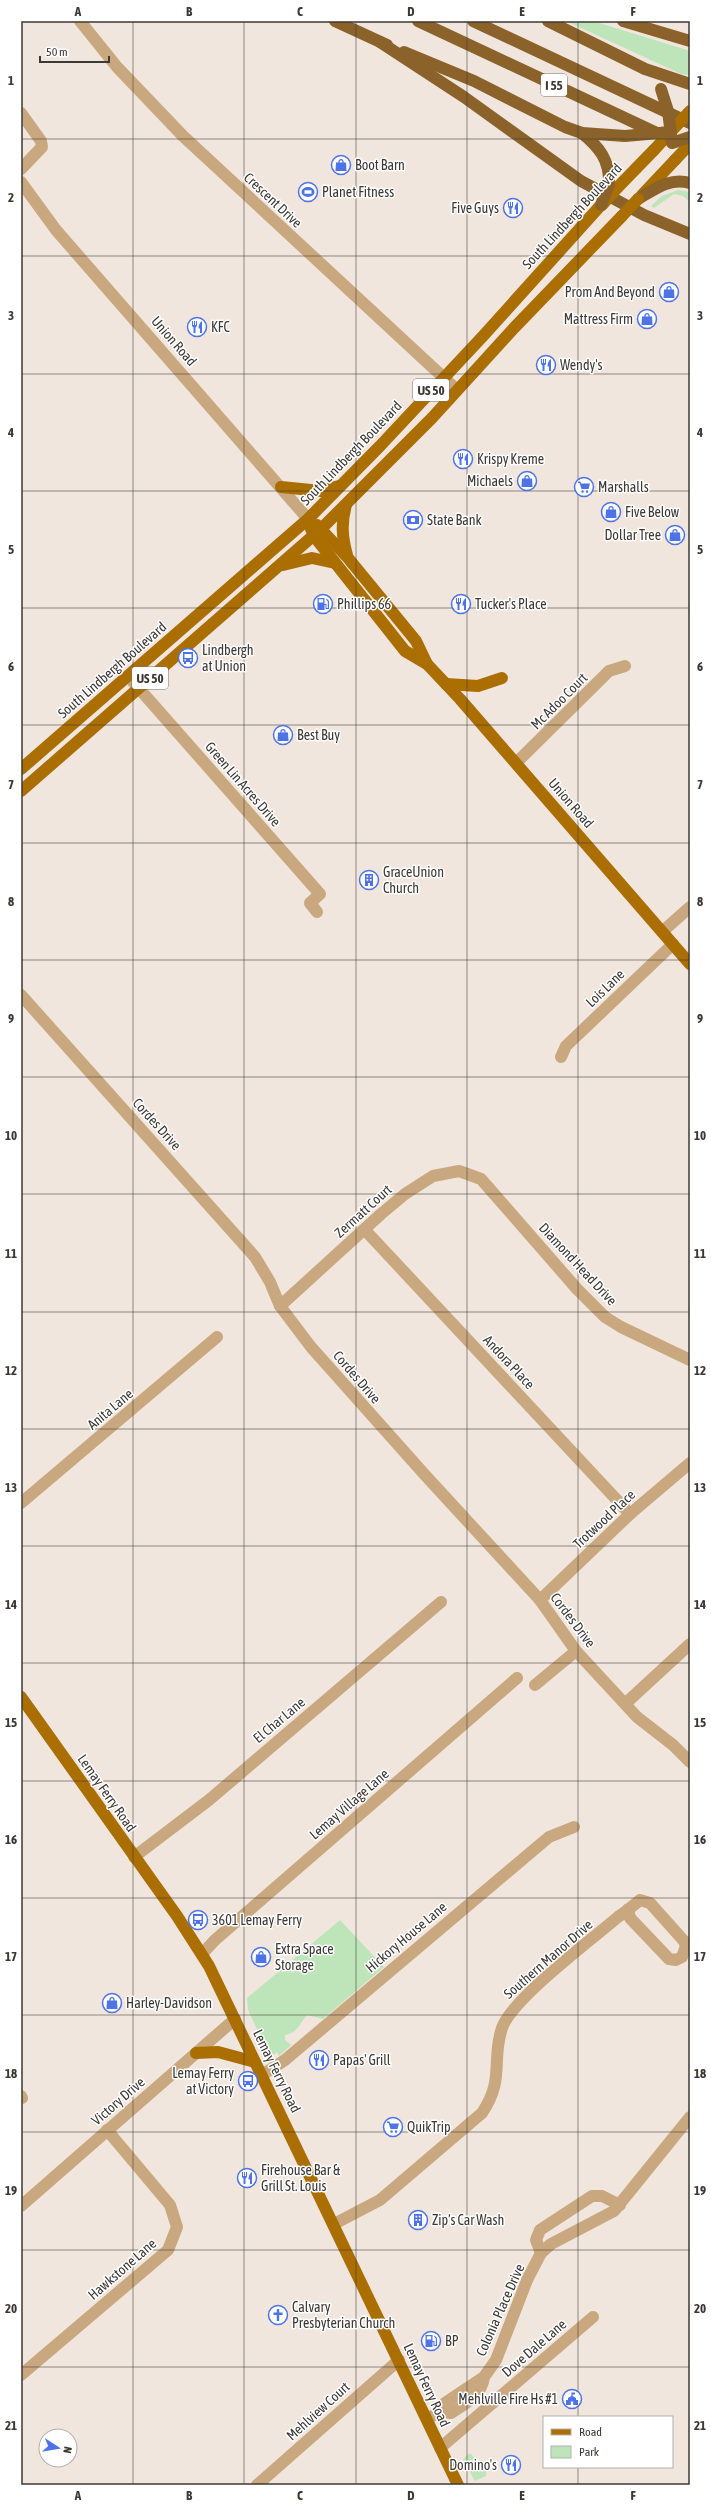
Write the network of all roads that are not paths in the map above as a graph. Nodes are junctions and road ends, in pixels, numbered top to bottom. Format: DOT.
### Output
graph roads {
  1 [pos="80,21"];
  2 [pos="335,21"];
  3 [pos="418,21"];
  4 [pos="473,21"];
  5 [pos="548,21"];
  6 [pos="622,21"];
  7 [pos="690,41"];
  8 [pos="380,42"];
  9 [pos="645,69"];
  10 [pos="690,84"];
  11 [pos="690,111"];
  12 [pos="21,113"];
  13 [pos="690,124"];
  14 [pos="582,133"];
  15 [pos="671,137"];
  16 [pos="690,137"];
  17 [pos="690,144"];
  18 [pos="690,149"];
  19 [pos="675,160"];
  20 [pos="21,169"];
  21 [pos="21,182"];
  22 [pos="690,183"];
  23 [pos="613,186"];
  24 [pos="638,199"];
  25 [pos="601,205"];
  26 [pos="690,234"];
  27 [pos="442,378"];
  28 [pos="457,390"];
  29 [pos="341,485"];
  30 [pos="281,487"];
  31 [pos="346,505"];
  32 [pos="308,519"];
  33 [pos="318,532"];
  34 [pos="348,558"];
  35 [pos="336,563"];
  36 [pos="280,566"];
  37 [pos="427,664"];
  38 [pos="625,666"];
  39 [pos="128,676"];
  40 [pos="502,678"];
  41 [pos="446,684"];
  42 [pos="139,688"];
  43 [pos="516,763"];
  44 [pos="21,769"];
  45 [pos="21,791"];
  46 [pos="690,907"];
  47 [pos="317,912"];
  48 [pos="663,932"];
  49 [pos="673,944"];
  50 [pos="690,964"];
  51 [pos="21,995"];
  52 [pos="561,1057"];
  53 [pos="481,1179"];
  54 [pos="365,1230"];
  55 [pos="280,1306"];
  56 [pos="217,1338"];
  57 [pos="690,1360"];
  58 [pos="690,1463"];
  59 [pos="21,1503"];
  60 [pos="630,1514"];
  61 [pos="540,1600"];
  62 [pos="441,1602"];
  63 [pos="690,1644"];
  64 [pos="576,1651"];
  65 [pos="517,1678"];
  66 [pos="535,1685"];
  67 [pos="21,1697"];
  68 [pos="626,1703"];
  69 [pos="690,1762"];
  70 [pos="574,1828"];
  71 [pos="134,1857"];
  72 [pos="628,1909"];
  73 [pos="202,1954"];
  74 [pos="235,2019"];
  75 [pos="196,2053"];
  76 [pos="255,2062"];
  77 [pos="262,2075"];
  78 [pos="690,2117"];
  79 [pos="107,2130"];
  80 [pos="620,2205"];
  81 [pos="21,2206"];
  82 [pos="334,2224"];
  83 [pos="542,2254"];
  84 [pos="593,2317"];
  85 [pos="399,2360"];
  86 [pos="21,2375"];
  87 [pos="426,2419"];
  88 [pos="440,2448"];
  89 [pos="257,2485"];
  90 [pos="458,2485"];
  1 -- 27 [label="street, Crescent Drive"];
  2 -- 8 [label="highway"];
  3 -- 18 [label="highway, I 55"];
  4 -- 13 [label="highway, I 55"];
  5 -- 9 [label="highway"];
  6 -- 7 [label="highway"];
  8 -- 14 [label="highway"];
  8 -- 26 [label="highway"];
  9 -- 10 [label="highway"];
  9 -- 15 [label="highway, bridge"];
  11 -- 15 [label="main road, South Lindbergh Boulevard, bridge"];
  12 -- 20 [label="street"];
  13 -- 15 [label="highway"];
  14 -- 15 [label="highway, bridge"];
  14 -- 23 [label="highway"];
  15 -- 16 [label="highway, bridge"];
  15 -- 19 [label="highway"];
  15 -- 23 [label="main road, South Lindbergh Boulevard, bridge"];
  17 -- 19 [label="main road, US 50, bridge"];
  19 -- 24 [label="main road, US 50"];
  21 -- 30 [label="street, Union Road"];
  22 -- 24 [label="highway"];
  23 -- 25 [label="highway, bridge"];
  24 -- 28 [label="main road, US 50, bridge"];
  25 -- 27 [label="main road, South Lindbergh Boulevard / US 50"];
  27 -- 28 [label="street, Crescent Drive"];
  27 -- 29 [label="main road, South Lindbergh Boulevard / US 50"];
  28 -- 31 [label="main road, US 50"];
  29 -- 30 [label="main road"];
  29 -- 32 [label="main road, South Lindbergh Boulevard / US 50"];
  30 -- 32 [label="street, Union Road"];
  31 -- 33 [label="main road, US 50"];
  31 -- 34 [label="main road"];
  32 -- 33 [label="main road, Union Road"];
  32 -- 39 [label="main road, South Lindbergh Boulevard / US 50"];
  33 -- 34 [label="main road, Union Road"];
  33 -- 35 [label="main road, Union Road"];
  33 -- 36 [label="main road, US 50"];
  34 -- 37 [label="main road, Union Road"];
  35 -- 36 [label="main road"];
  35 -- 37 [label="main road, Union Road"];
  36 -- 42 [label="main road, US 50"];
  37 -- 41 [label="main road, Union Road"];
  38 -- 43 [label="street, Mc Adoo Court"];
  39 -- 42 [label="street, Green Lin Acres Drive"];
  39 -- 44 [label="main road, South Lindbergh Boulevard / US 50"];
  40 -- 41 [label="main road"];
  41 -- 43 [label="main road, Union Road"];
  42 -- 45 [label="main road, US 50"];
  42 -- 47 [label="street, Green Lin Acres Drive"];
  43 -- 48 [label="main road, Union Road"];
  46 -- 48 [label="street"];
  48 -- 49 [label="main road, Union Road"];
  49 -- 50 [label="main road, Union Road"];
  49 -- 52 [label="street, Lois Lane"];
  51 -- 55 [label="street, Cordes Drive"];
  53 -- 54 [label="street, Zermatt Court"];
  53 -- 57 [label="street, Diamond Head Drive"];
  54 -- 55 [label="street, Zermatt Court"];
  54 -- 60 [label="street, Andora Place"];
  55 -- 61 [label="street, Cordes Drive"];
  56 -- 59 [label="street, Anita Lane"];
  58 -- 60 [label="street, Trotwood Place"];
  60 -- 61 [label="street, Trotwood Place"];
  61 -- 64 [label="street, Cordes Drive"];
  62 -- 71 [label="street, El Char Lane"];
  63 -- 68 [label="street"];
  64 -- 66 [label="street"];
  64 -- 68 [label="street, Cordes Drive"];
  65 -- 73 [label="street, Lemay Village Lane"];
  67 -- 71 [label="main road, Lemay Ferry Road"];
  68 -- 69 [label="street, Cordes Drive"];
  70 -- 77 [label="street, Hickory House Lane"];
  71 -- 73 [label="main road, Lemay Ferry Road"];
  72 -- 72 [label="street, Southern Manor Drive"];
  72 -- 82 [label="street, Southern Manor Drive"];
  73 -- 74 [label="main road, Lemay Ferry Road"];
  74 -- 75 [label="street, Victory Drive"];
  74 -- 76 [label="main road, Lemay Ferry Road"];
  75 -- 76 [label="main road"];
  75 -- 79 [label="street, Victory Drive"];
  76 -- 77 [label="main road, Lemay Ferry Road"];
  77 -- 82 [label="main road, Lemay Ferry Road"];
  78 -- 80 [label="street, Colonia Place Drive"];
  79 -- 81 [label="street, Victory Drive"];
  79 -- 86 [label="street, Hawkstone Lane"];
  80 -- 83 [label="street, Colonia Place Drive"];
  80 -- 83 [label="street, Colonia Place Drive"];
  82 -- 85 [label="main road, Lemay Ferry Road"];
  83 -- 87 [label="street, Colonia Place Drive"];
  84 -- 88 [label="street, Dove Dale Lane"];
  85 -- 87 [label="main road, Lemay Ferry Road"];
  85 -- 89 [label="street, Mehlview Court"];
  87 -- 88 [label="main road, Lemay Ferry Road"];
  88 -- 90 [label="main road, Lemay Ferry Road"];
}
